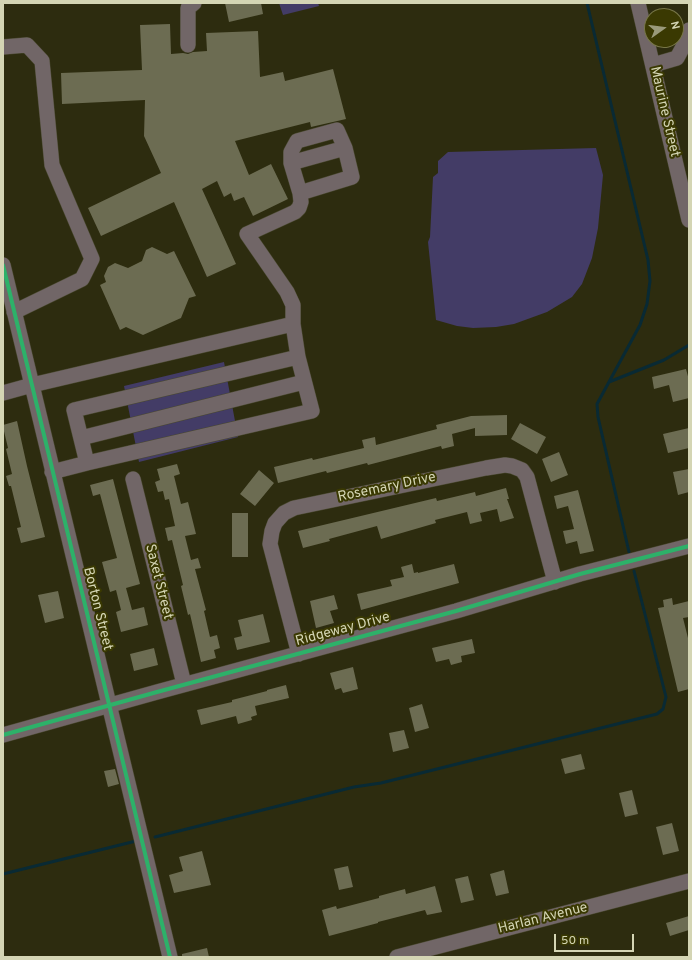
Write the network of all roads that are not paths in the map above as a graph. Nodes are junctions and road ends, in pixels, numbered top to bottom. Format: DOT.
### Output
graph roads {
  1 [pos="194,3"];
  2 [pos="638,3"];
  3 [pos="689,30"];
  4 [pos="188,45"];
  5 [pos="3,47"];
  6 [pos="653,65"];
  7 [pos="300,193"];
  8 [pos="689,220"];
  9 [pos="3,265"];
  10 [pos="14,312"];
  11 [pos="293,324"];
  12 [pos="298,357"];
  13 [pos="304,382"];
  14 [pos="32,385"];
  15 [pos="3,393"];
  16 [pos="81,438"];
  17 [pos="87,462"];
  18 [pos="52,472"];
  19 [pos="133,479"];
  20 [pos="689,546"];
  21 [pos="554,582"];
  22 [pos="299,654"];
  23 [pos="184,684"];
  24 [pos="109,706"];
  25 [pos="3,735"];
  26 [pos="689,881"];
  27 [pos="170,957"];
  28 [pos="397,957"];
  1 -- 4 [label="street"];
  2 -- 6 [label="street, Maurine Street"];
  3 -- 6 [label="street"];
  5 -- 10 [label="street"];
  6 -- 8 [label="street, Maurine Street"];
  7 -- 7 [label="street"];
  7 -- 11 [label="street"];
  9 -- 10 [label="street, Borton Street"];
  10 -- 14 [label="street, Borton Street"];
  11 -- 12 [label="street"];
  11 -- 14 [label="street"];
  12 -- 13 [label="street"];
  12 -- 16 [label="street"];
  13 -- 16 [label="street"];
  13 -- 17 [label="street"];
  14 -- 15 [label="street"];
  14 -- 18 [label="street, Borton Street"];
  16 -- 17 [label="street"];
  17 -- 18 [label="street"];
  18 -- 24 [label="street, Borton Street"];
  19 -- 23 [label="street, Saxet Street"];
  20 -- 21 [label="street, Ridgeway Drive"];
  21 -- 22 [label="street, Ridgeway Drive"];
  21 -- 22 [label="street, Rosemary Drive"];
  22 -- 23 [label="street, Ridgeway Drive"];
  23 -- 24 [label="street, Ridgeway Drive"];
  24 -- 25 [label="street, Ridgeway Drive"];
  24 -- 27 [label="street, Borton Street"];
  26 -- 28 [label="street, Harlan Avenue"];
}
